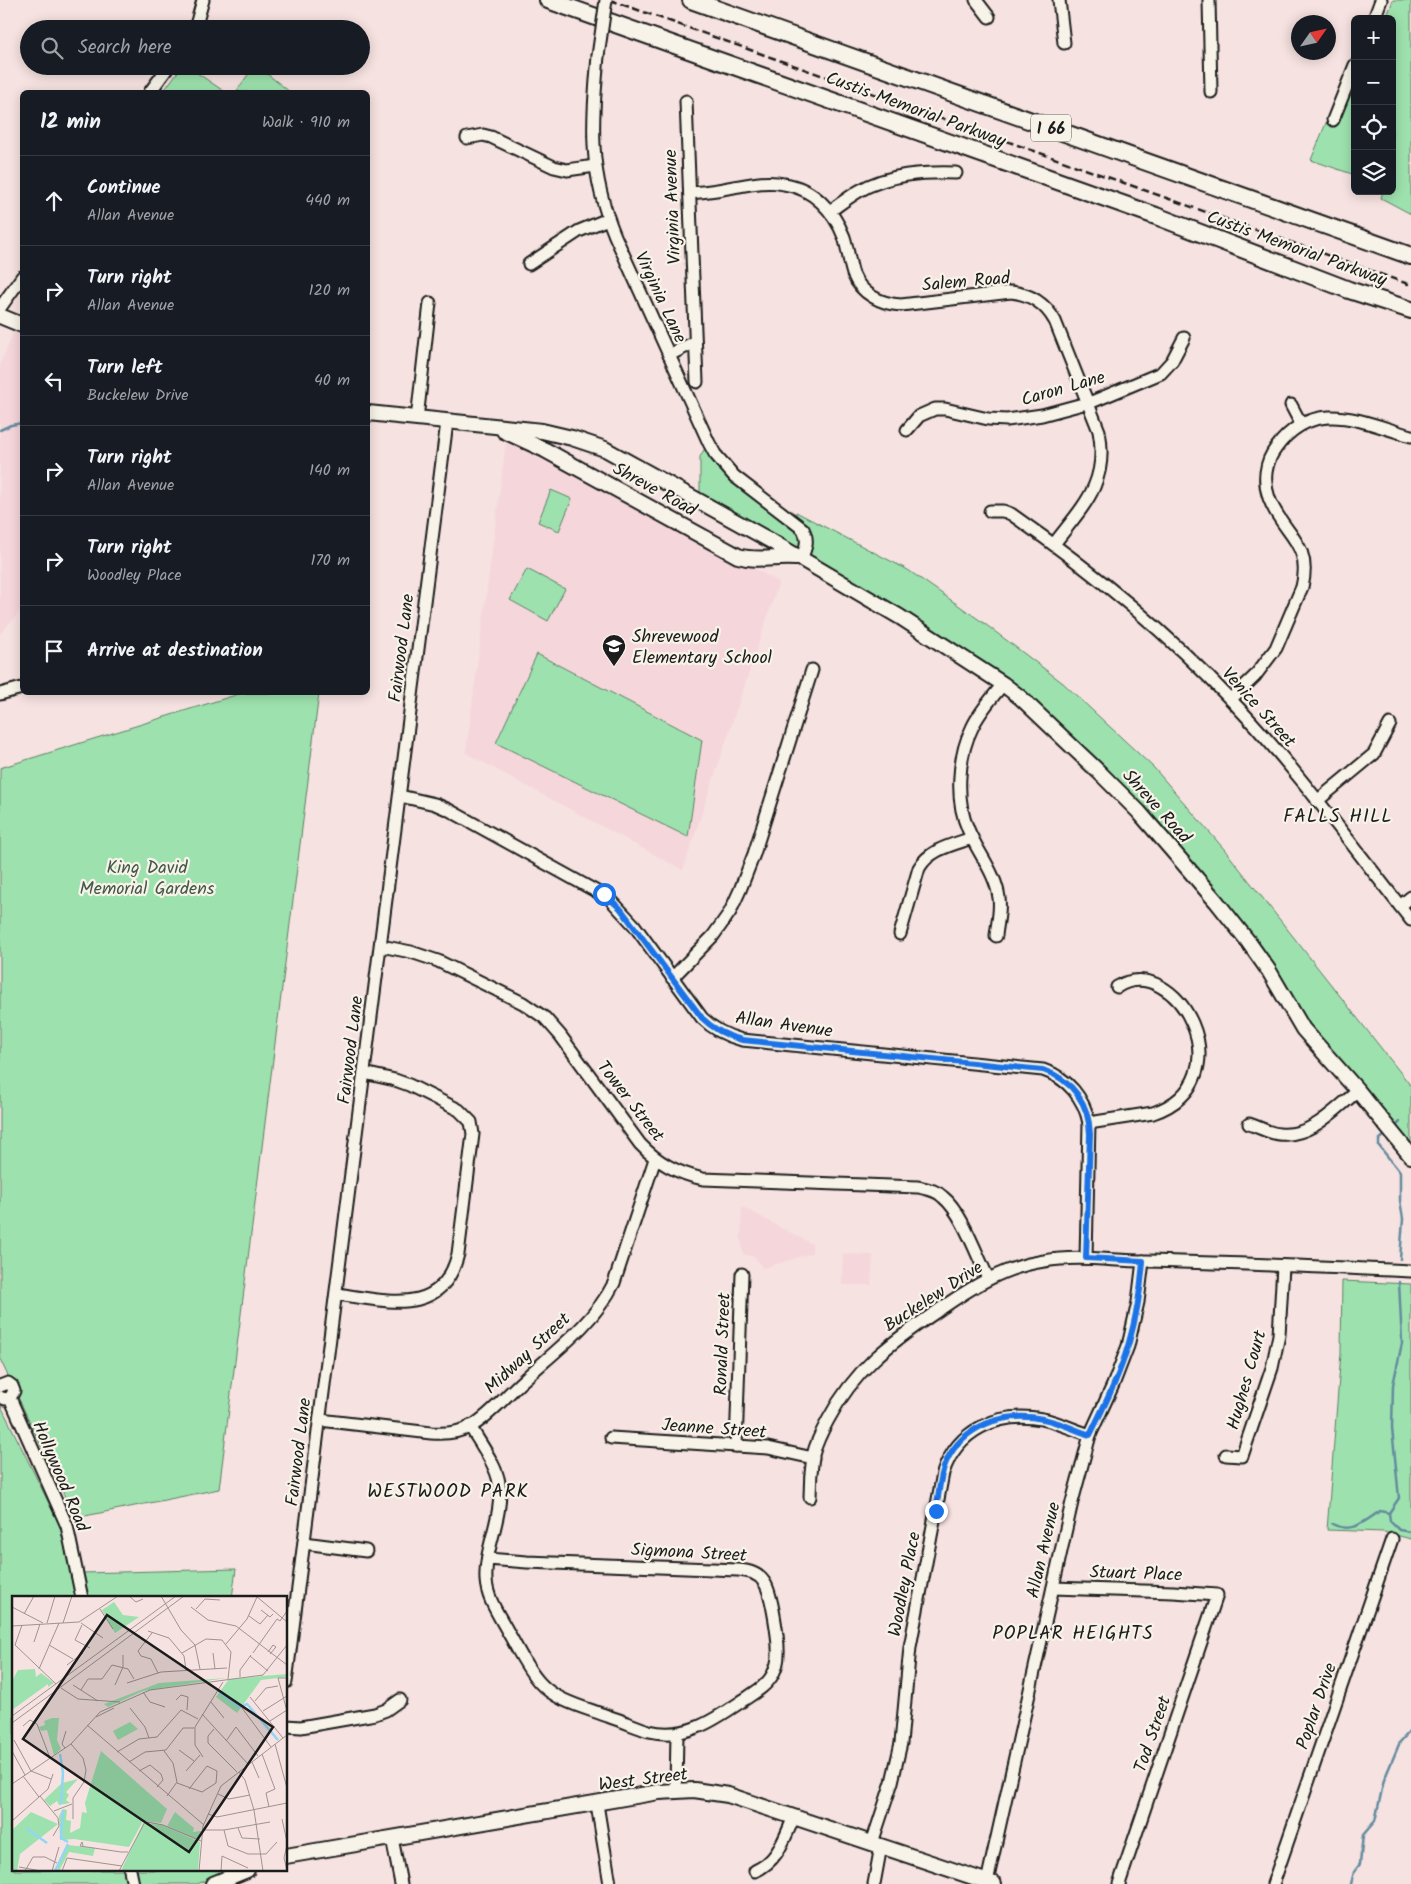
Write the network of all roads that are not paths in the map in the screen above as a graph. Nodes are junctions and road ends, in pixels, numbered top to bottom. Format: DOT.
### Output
graph roads {
  1 [pos="203,0"];
  2 [pos="548,0"];
  3 [pos="606,0"];
  4 [pos="691,0"];
  5 [pos="976,0"];
  6 [pos="1058,0"];
  7 [pos="1209,0"];
  8 [pos="1381,0"];
  9 [pos="1375,15"];
  10 [pos="989,17"];
  11 [pos="197,20"];
  12 [pos="1064,43"];
  13 [pos="162,75"];
  14 [pos="1351,75"];
  15 [pos="151,90"];
  16 [pos="1211,92"];
  17 [pos="686,102"];
  18 [pos="1333,120"];
  19 [pos="467,138"];
  20 [pos="595,166"];
  21 [pos="956,173"];
  22 [pos="690,193"];
  23 [pos="830,211"];
  24 [pos="608,219"];
  25 [pos="1411,256"];
  26 [pos="529,264"];
  27 [pos="20,279"];
  28 [pos="430,303"];
  29 [pos="0,308"];
  30 [pos="1411,310"];
  31 [pos="0,316"];
  32 [pos="20,323"];
  33 [pos="1184,338"];
  34 [pos="695,342"];
  35 [pos="668,354"];
  36 [pos="697,382"];
  37 [pos="1088,402"];
  38 [pos="1291,405"];
  39 [pos="370,413"];
  40 [pos="417,419"];
  41 [pos="447,422"];
  42 [pos="1301,424"];
  43 [pos="496,427"];
  44 [pos="907,430"];
  45 [pos="1411,436"];
  46 [pos="990,511"];
  47 [pos="771,541"];
  48 [pos="1054,544"];
  49 [pos="761,558"];
  50 [pos="801,559"];
  51 [pos="812,670"];
  52 [pos="1003,684"];
  53 [pos="20,689"];
  54 [pos="0,694"];
  55 [pos="1231,699"];
  56 [pos="1390,724"];
  57 [pos="400,796"];
  58 [pos="1317,801"];
  59 [pos="972,838"];
  60 [pos="1411,897"];
  61 [pos="1400,906"];
  62 [pos="1411,920"];
  63 [pos="900,934"];
  64 [pos="996,936"];
  65 [pos="380,946"];
  66 [pos="672,978"];
  67 [pos="1117,987"];
  68 [pos="364,1073"];
  69 [pos="1358,1091"];
  70 [pos="1090,1123"];
  71 [pos="1249,1124"];
  72 [pos="1411,1156"];
  73 [pos="655,1159"];
  74 [pos="1086,1258"];
  75 [pos="1143,1261"];
  76 [pos="1283,1266"];
  77 [pos="1411,1271"];
  78 [pos="742,1274"];
  79 [pos="988,1278"];
  80 [pos="336,1294"];
  81 [pos="1,1383"];
  82 [pos="5,1398"];
  83 [pos="320,1420"];
  84 [pos="470,1426"];
  85 [pos="1090,1435"];
  86 [pos="611,1438"];
  87 [pos="736,1446"];
  88 [pos="1226,1455"];
  89 [pos="813,1458"];
  90 [pos="810,1497"];
  91 [pos="1392,1539"];
  92 [pos="304,1543"];
  93 [pos="366,1551"];
  94 [pos="488,1559"];
  95 [pos="1053,1588"];
  96 [pos="1217,1595"];
  97 [pos="82,1596"];
  98 [pos="288,1667"];
  99 [pos="400,1700"];
  100 [pos="288,1726"];
  101 [pos="677,1733"];
  102 [pos="676,1790"];
  103 [pos="597,1804"];
  104 [pos="794,1817"];
  105 [pos="392,1838"];
  106 [pos="877,1844"];
  107 [pos="288,1856"];
  108 [pos="754,1871"];
  109 [pos="243,1876"];
  110 [pos="991,1883"];
  111 [pos="213,1884"];
  112 [pos="400,1884"];
  113 [pos="610,1884"];
  114 [pos="874,1884"];
  115 [pos="1119,1884"];
  116 [pos="1273,1884"];
  1 -- 11 [label="street"];
  2 -- 30 [label="highway, Custis Memorial Parkway"];
  3 -- 20 [label="street, Virginia Lane, bridge"];
  4 -- 25 [label="highway, Custis Memorial Parkway / I 66"];
  5 -- 10 [label="street"];
  6 -- 12 [label="street"];
  7 -- 16 [label="street"];
  8 -- 9 [label="street"];
  13 -- 15 [label="street"];
  14 -- 18 [label="street"];
  17 -- 22 [label="street, Virginia Avenue"];
  19 -- 20 [label="street"];
  20 -- 24 [label="street, Virginia Lane"];
  21 -- 23 [label="street"];
  22 -- 23 [label="street, Salem Road"];
  22 -- 34 [label="street, Virginia Avenue"];
  23 -- 37 [label="street, Salem Road"];
  24 -- 26 [label="street"];
  24 -- 35 [label="street, Virginia Lane"];
  27 -- 29 [label="street"];
  28 -- 40 [label="street"];
  31 -- 32 [label="main road"];
  33 -- 37 [label="street, Caron Lane"];
  34 -- 35 [label="street"];
  34 -- 36 [label="street, Virginia Avenue"];
  35 -- 50 [label="street, Virginia Lane"];
  37 -- 44 [label="street, Caron Lane"];
  37 -- 48 [label="street, Salem Road"];
  38 -- 42 [label="street"];
  39 -- 40 [label="main road, Shreve Road"];
  40 -- 41 [label="main road, Shreve Road"];
  41 -- 43 [label="main road, Shreve Road"];
  41 -- 57 [label="street, Fairwood Lane"];
  42 -- 45 [label="street"];
  42 -- 55 [label="street"];
  43 -- 47 [label="main road, Shreve Road"];
  43 -- 49 [label="main road, Shreve Road"];
  46 -- 48 [label="street, Venice Street"];
  47 -- 49 [label="main road"];
  47 -- 50 [label="main road, Shreve Road"];
  48 -- 55 [label="street, Venice Street"];
  49 -- 50 [label="main road, Shreve Road"];
  50 -- 52 [label="main road, Shreve Road"];
  51 -- 66 [label="street"];
  52 -- 59 [label="street"];
  52 -- 69 [label="main road, Shreve Road"];
  53 -- 54 [label="street"];
  55 -- 58 [label="street, Venice Street"];
  56 -- 58 [label="street"];
  57 -- 65 [label="street, Fairwood Lane"];
  57 -- 66 [label="street, Allan Avenue"];
  58 -- 61 [label="street, Venice Street"];
  59 -- 63 [label="street"];
  59 -- 64 [label="street"];
  60 -- 61 [label="street"];
  61 -- 62 [label="street, Venice Street"];
  65 -- 68 [label="street, Fairwood Lane"];
  65 -- 73 [label="street, Tower Street"];
  66 -- 70 [label="street, Allan Avenue"];
  67 -- 70 [label="street"];
  68 -- 80 [label="street, Fairwood Lane"];
  68 -- 80 [label="street"];
  69 -- 71 [label="street"];
  69 -- 72 [label="main road, Shreve Road"];
  70 -- 74 [label="street, Allan Avenue"];
  73 -- 79 [label="street, Tower Street"];
  73 -- 84 [label="street, Midway Street"];
  74 -- 75 [label="street, Buckelew Drive"];
  74 -- 79 [label="street, Buckelew Drive"];
  75 -- 76 [label="street, Buckelew Drive"];
  75 -- 85 [label="street, Allan Avenue"];
  76 -- 77 [label="street, Buckelew Drive"];
  76 -- 88 [label="street, Hughes Court"];
  78 -- 87 [label="street, Ronald Street"];
  79 -- 89 [label="street, Buckelew Drive"];
  80 -- 83 [label="street, Fairwood Lane"];
  81 -- 82 [label="street, Hollywood Road"];
  82 -- 97 [label="street, Hollywood Road"];
  83 -- 84 [label="street, Midway Street"];
  83 -- 92 [label="street, Fairwood Lane"];
  84 -- 94 [label="street"];
  85 -- 95 [label="street, Allan Avenue"];
  85 -- 106 [label="street, Woodley Place"];
  86 -- 87 [label="street, Jeanne Street"];
  87 -- 89 [label="street, Jeanne Street"];
  89 -- 90 [label="street, Buckelew Drive"];
  91 -- 116 [label="street, Poplar Drive"];
  92 -- 93 [label="street"];
  92 -- 98 [label="street, Fairwood Lane"];
  94 -- 101 [label="street"];
  94 -- 101 [label="street, Sigmona Street"];
  95 -- 96 [label="street, Stuart Place"];
  95 -- 110 [label="street, Allan Avenue"];
  96 -- 115 [label="street, Tod Street"];
  99 -- 100 [label="street"];
  101 -- 102 [label="street"];
  102 -- 103 [label="main road, West Street"];
  102 -- 104 [label="main road, West Street"];
  103 -- 105 [label="main road, West Street"];
  103 -- 113 [label="street"];
  104 -- 106 [label="main road, West Street"];
  104 -- 108 [label="street"];
  105 -- 107 [label="main road, West Street"];
  105 -- 112 [label="street"];
  106 -- 110 [label="main road, West Street"];
  106 -- 114 [label="street, Woodley Place"];
  109 -- 111 [label="main road"];
}
